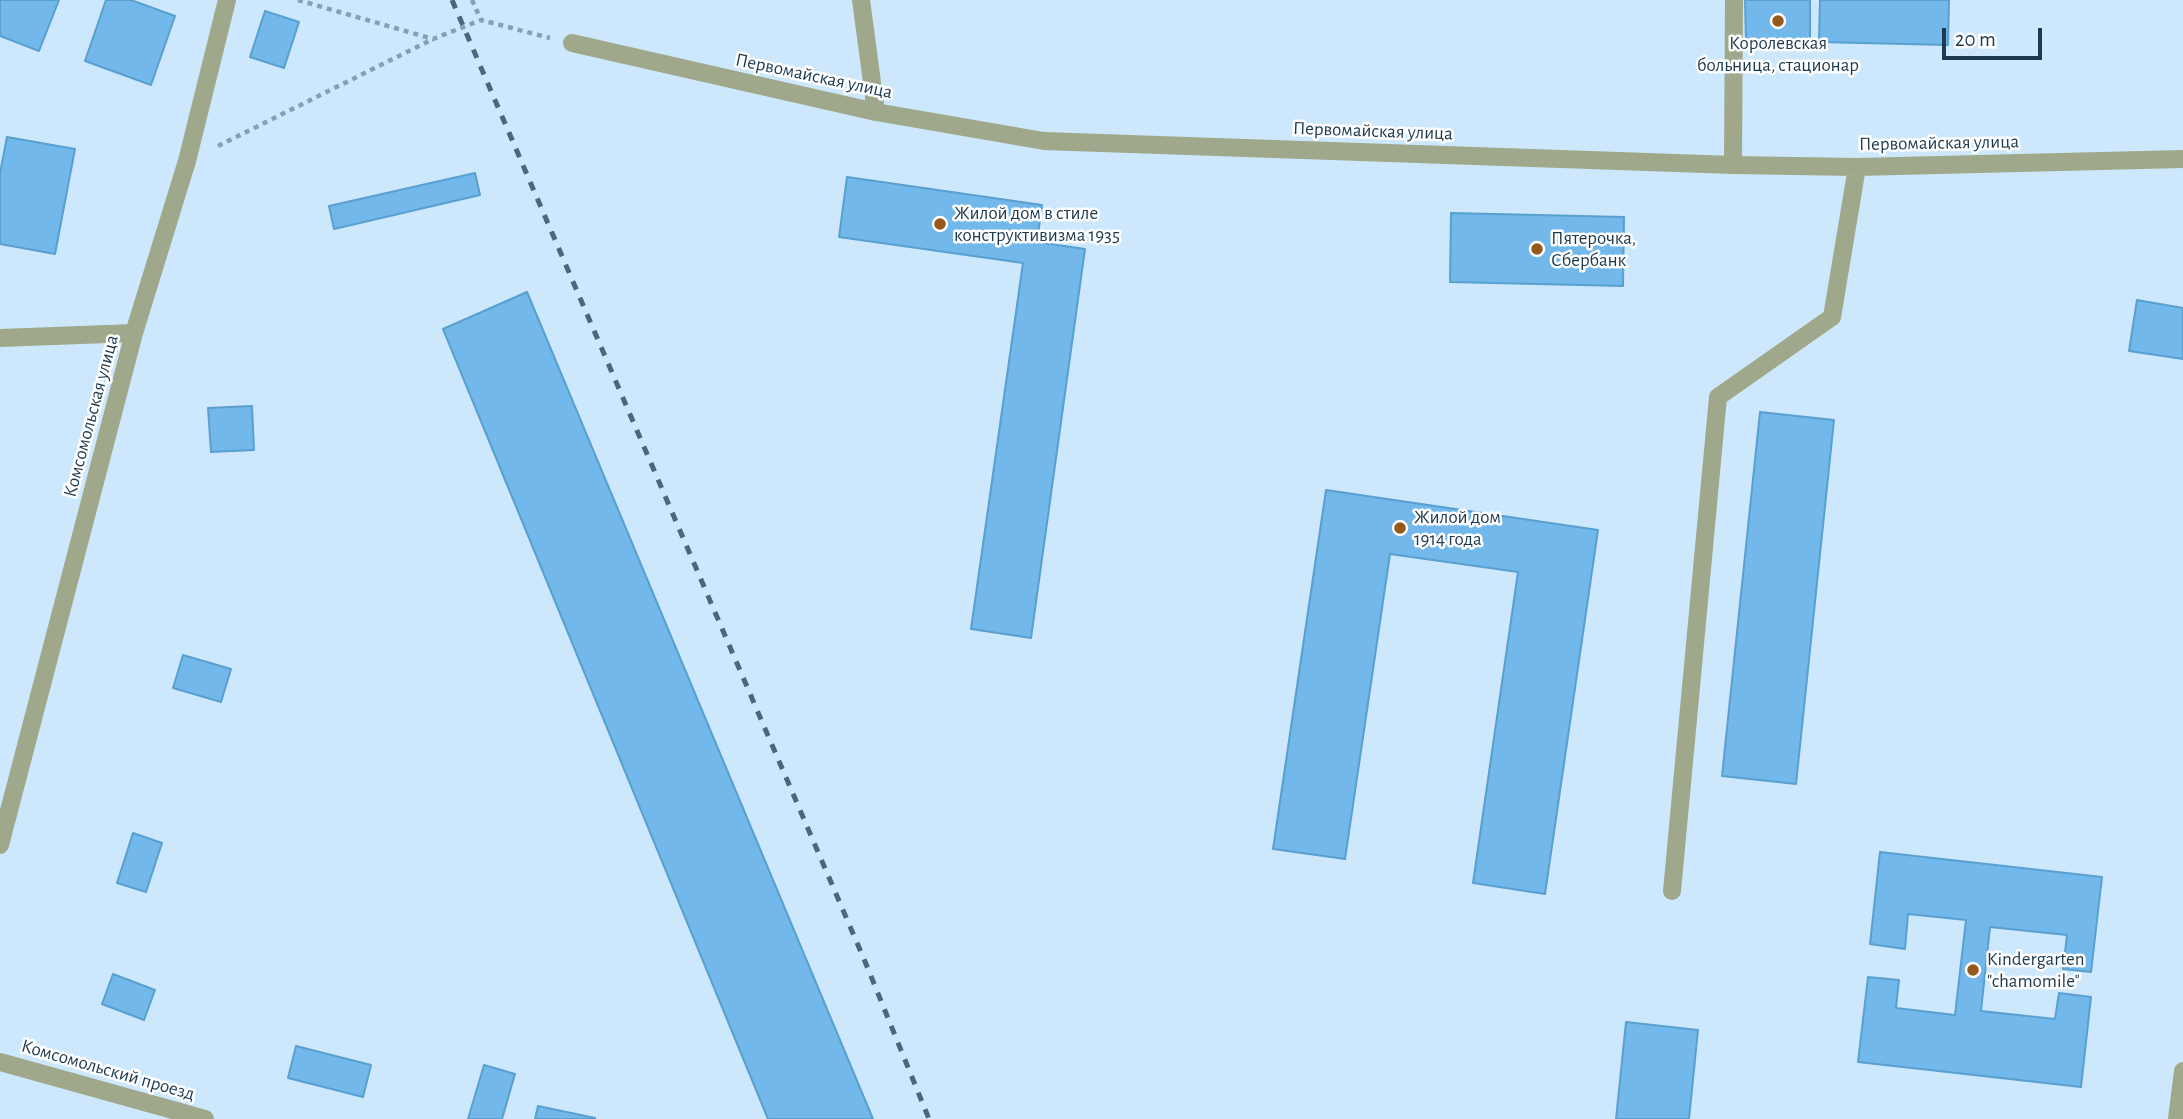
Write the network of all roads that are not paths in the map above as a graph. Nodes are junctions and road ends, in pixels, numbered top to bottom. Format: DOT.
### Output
graph roads {
  1 [pos="227,0"];
  2 [pos="861,0"];
  3 [pos="1734,0"];
  4 [pos="572,43"];
  5 [pos="876,112"];
  6 [pos="2183,159"];
  7 [pos="1733,165"];
  8 [pos="1857,167"];
  9 [pos="134,333"];
  10 [pos="0,338"];
  11 [pos="0,845"];
  12 [pos="1672,891"];
  13 [pos="0,1062"];
  14 [pos="2183,1071"];
  15 [pos="2182,1096"];
  16 [pos="205,1119"];
  17 [pos="2177,1119"];
  1 -- 9 [label="street, Комсомольская улица"];
  2 -- 5 [label="street"];
  3 -- 7 [label="street"];
  4 -- 5 [label="street, Первомайская улица"];
  5 -- 7 [label="street, Первомайская улица"];
  6 -- 8 [label="street, Первомайская улица"];
  7 -- 8 [label="street, Первомайская улица"];
  8 -- 12 [label="street"];
  9 -- 10 [label="street"];
  9 -- 11 [label="street, Комсомольская улица"];
  13 -- 16 [label="street, Комсомольский проезд"];
  14 -- 15 [label="street"];
  15 -- 17 [label="street"];
}
